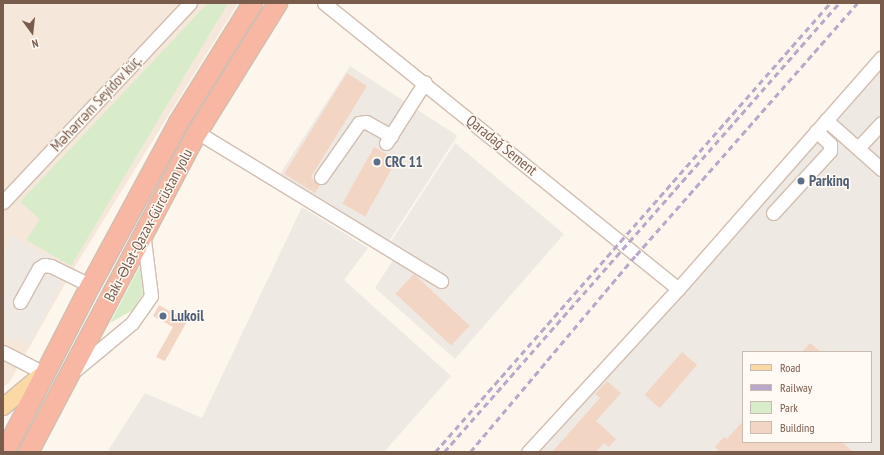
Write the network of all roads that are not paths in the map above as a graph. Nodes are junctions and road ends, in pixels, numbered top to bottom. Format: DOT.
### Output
graph roads {
  1 [pos="190,3"];
  2 [pos="252,3"];
  3 [pos="277,3"];
  4 [pos="324,3"];
  5 [pos="881,58"];
  6 [pos="425,82"];
  7 [pos="826,120"];
  8 [pos="880,125"];
  9 [pos="816,131"];
  10 [pos="197,132"];
  11 [pos="858,148"];
  12 [pos="881,169"];
  13 [pos="321,177"];
  14 [pos="3,202"];
  15 [pos="773,213"];
  16 [pos="143,231"];
  17 [pos="441,281"];
  18 [pos="90,285"];
  19 [pos="678,289"];
  20 [pos="20,302"];
  21 [pos="3,352"];
  22 [pos="44,373"];
  23 [pos="67,377"];
  24 [pos="3,407"];
  25 [pos="4,452"];
  26 [pos="28,452"];
  27 [pos="528,452"];
  1 -- 14 [label="street, Məhərrəm Seyidov küç."];
  2 -- 18 [label="highway, Bakı-Ələt-Qazax-Gürcüstan yolu"];
  3 -- 10 [label="highway, Bakı-Ələt-Qazax-Gürcüstan yolu"];
  4 -- 6 [label="street, Qaradağ Sement"];
  5 -- 7 [label="street"];
  6 -- 13 [label="street"];
  6 -- 19 [label="street, Qaradağ Sement"];
  7 -- 9 [label="street"];
  7 -- 11 [label="street"];
  8 -- 11 [label="street"];
  9 -- 15 [label="street"];
  9 -- 19 [label="street"];
  10 -- 16 [label="highway, Bakı-Ələt-Qazax-Gürcüstan yolu"];
  10 -- 17 [label="street"];
  11 -- 12 [label="street"];
  16 -- 23 [label="highway, Bakı-Ələt-Qazax-Gürcüstan yolu"];
  16 -- 23 [label="street"];
  18 -- 20 [label="street"];
  18 -- 22 [label="highway, Bakı-Ələt-Qazax-Gürcüstan yolu"];
  19 -- 27 [label="street"];
  21 -- 22 [label="street"];
  22 -- 24 [label="main road"];
  22 -- 25 [label="highway, Bakı-Ələt-Qazax-Gürcüstan yolu"];
  23 -- 26 [label="highway, Bakı-Ələt-Qazax-Gürcüstan yolu"];
}
